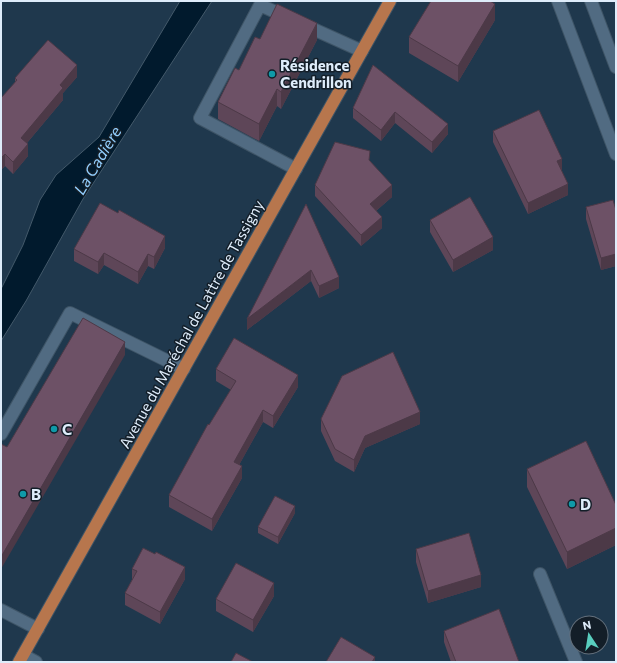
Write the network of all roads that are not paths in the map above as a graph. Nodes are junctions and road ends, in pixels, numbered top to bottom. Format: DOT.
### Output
graph roads {
  1 [pos="390,1"];
  2 [pos="558,1"];
  3 [pos="591,1"];
  4 [pos="362,51"];
  5 [pos="616,67"];
  6 [pos="616,154"];
  7 [pos="296,169"];
  8 [pos="184,369"];
  9 [pos="1,434"];
  10 [pos="540,574"];
  11 [pos="1,610"];
  12 [pos="38,629"];
  13 [pos="21,659"];
  14 [pos="36,662"];
  15 [pos="576,662"];
  1 -- 4 [label="main road, Avenue du Maréchal de Lattre de Tassigny"];
  2 -- 6 [label="street"];
  3 -- 5 [label="street"];
  4 -- 7 [label="main road, Avenue du Maréchal de Lattre de Tassigny"];
  4 -- 7 [label="street"];
  7 -- 8 [label="main road, Avenue du Maréchal de Lattre de Tassigny"];
  8 -- 9 [label="street"];
  8 -- 12 [label="main road, Avenue du Maréchal de Lattre de Tassigny"];
  10 -- 15 [label="street"];
  11 -- 12 [label="street"];
  12 -- 13 [label="main road, Avenue du Maréchal de Lattre de Tassigny"];
  13 -- 14 [label="street"];
}
